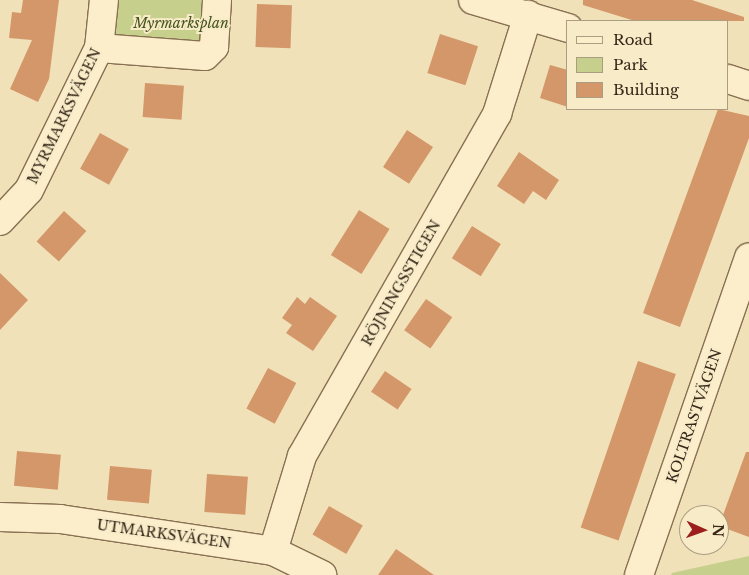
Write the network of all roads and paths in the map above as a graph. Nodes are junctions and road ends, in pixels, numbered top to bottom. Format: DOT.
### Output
graph roads {
  1 [pos="104,0"];
  2 [pos="218,0"];
  3 [pos="473,0"];
  4 [pos="528,15"];
  5 [pos="566,27"];
  6 [pos="99,48"];
  7 [pos="729,79"];
  8 [pos="749,86"];
  9 [pos="0,221"];
  10 [pos="749,258"];
  11 [pos="0,517"];
  12 [pos="273,551"];
  13 [pos="322,575"];
  14 [pos="640,575"];
  1 -- 6 [label="street, MYRMARKSVÄGEN"];
  2 -- 6 [label="street"];
  3 -- 4 [label="street"];
  4 -- 5 [label="street"];
  4 -- 12 [label="street, RÖJNINGSSTIGEN"];
  6 -- 9 [label="street, MYRMARKSVÄGEN"];
  7 -- 8 [label="street"];
  10 -- 14 [label="street, KOLTRASTVÄGEN"];
  11 -- 12 [label="street, UTMARKSVÄGEN"];
  12 -- 13 [label="street, UTMARKSVÄGEN"];
}
